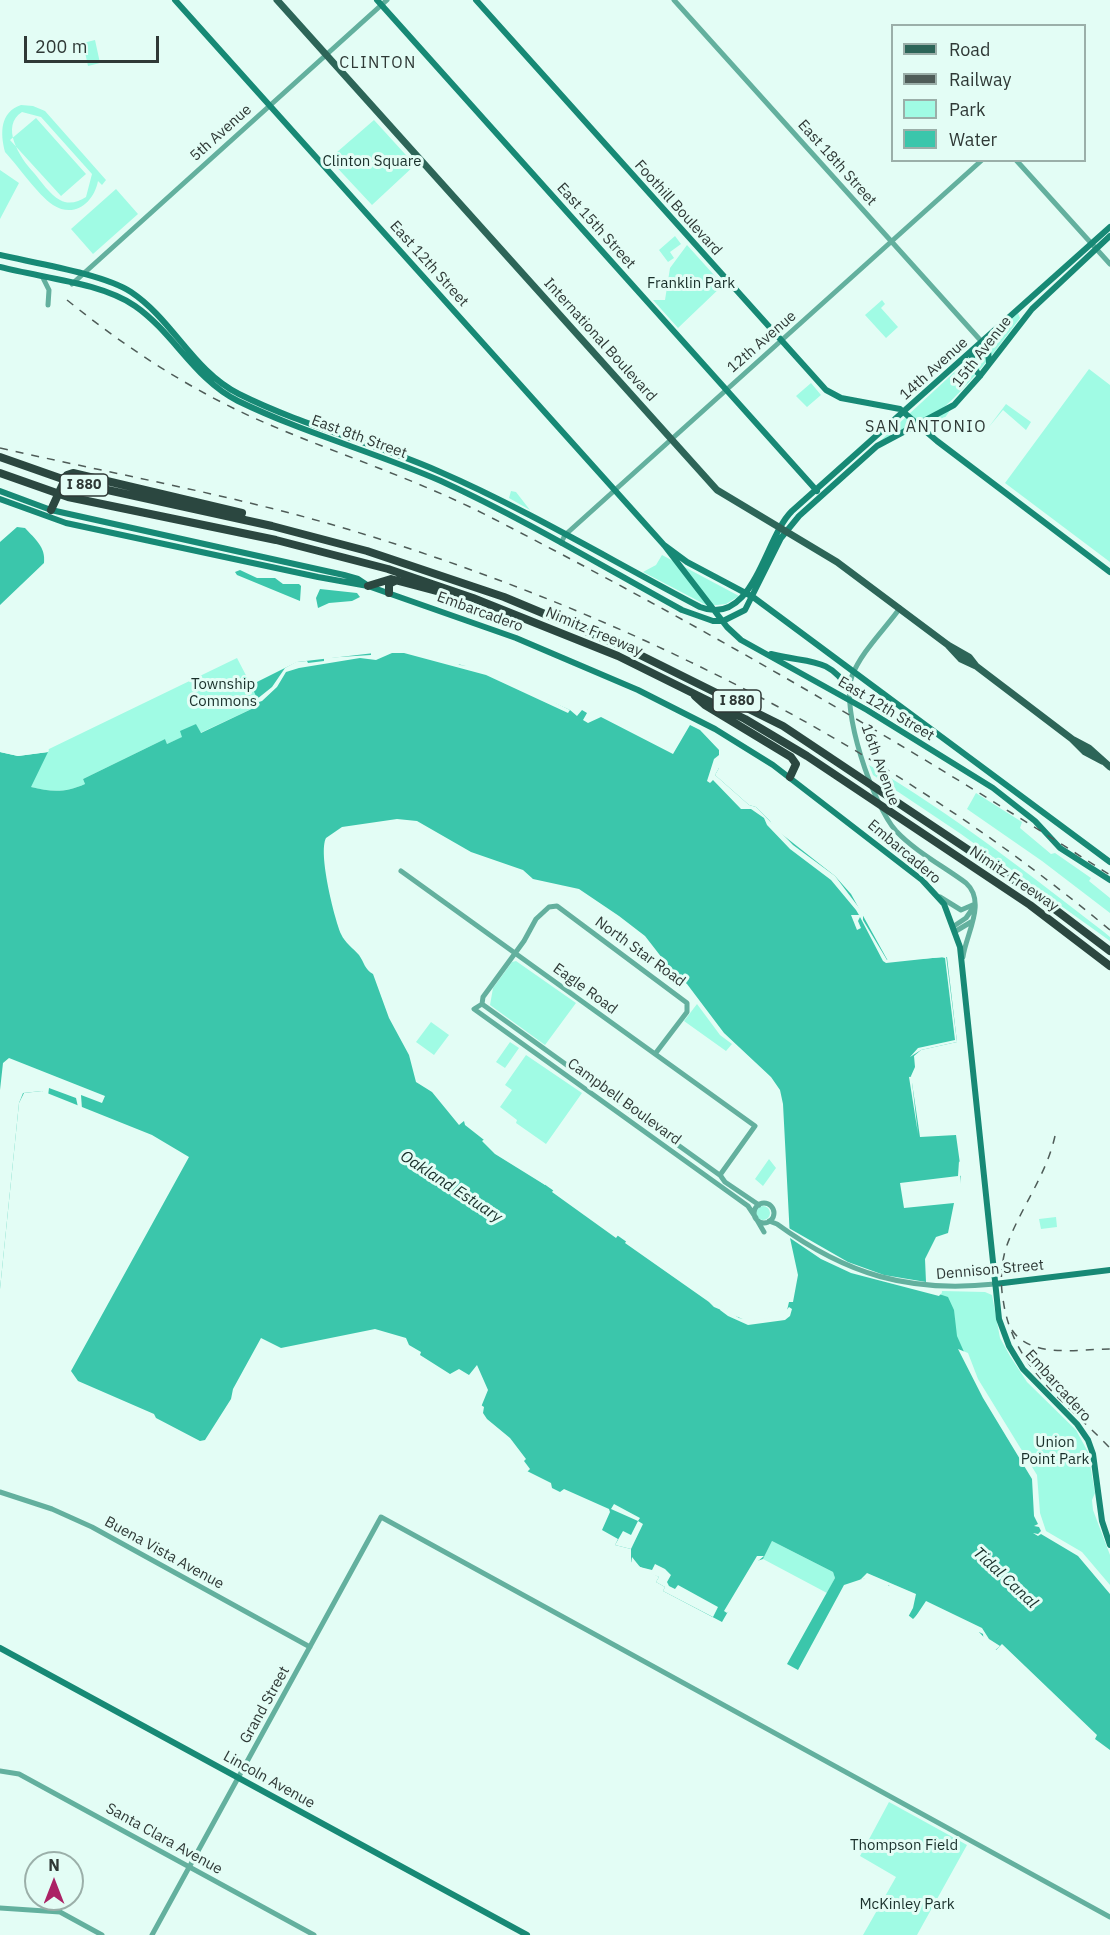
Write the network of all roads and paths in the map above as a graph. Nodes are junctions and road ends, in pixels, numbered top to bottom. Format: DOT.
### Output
graph roads {
  1 [pos="176,0"];
  2 [pos="278,0"];
  3 [pos="387,0"];
  4 [pos="476,0"];
  5 [pos="674,0"];
  6 [pos="379,3"];
  7 [pos="326,55"];
  8 [pos="270,105"];
  9 [pos="980,162"];
  10 [pos="1018,162"];
  11 [pos="1110,227"];
  12 [pos="1110,236"];
  13 [pos="892,242"];
  14 [pos="1093,246"];
  15 [pos="0,255"];
  16 [pos="1110,264"];
  17 [pos="0,267"];
  18 [pos="81,275"];
  19 [pos="43,278"];
  20 [pos="71,284"];
  21 [pos="48,305"];
  22 [pos="1028,314"];
  23 [pos="782,341"];
  24 [pos="982,342"];
  25 [pos="974,350"];
  26 [pos="988,367"];
  27 [pos="980,376"];
  28 [pos="726,389"];
  29 [pos="954,405"];
  30 [pos="904,412"];
  31 [pos="919,423"];
  32 [pos="671,439"];
  33 [pos="0,457"];
  34 [pos="0,473"];
  35 [pos="816,489"];
  36 [pos="615,490"];
  37 [pos="0,491"];
  38 [pos="820,496"];
  39 [pos="0,499"];
  40 [pos="51,510"];
  41 [pos="779,527"];
  42 [pos="786,531"];
  43 [pos="565,535"];
  44 [pos="320,538"];
  45 [pos="561,543"];
  46 [pos="664,545"];
  47 [pos="1110,572"];
  48 [pos="398,580"];
  49 [pos="368,586"];
  50 [pos="700,590"];
  51 [pos="389,593"];
  52 [pos="750,595"];
  53 [pos="473,598"];
  54 [pos="689,601"];
  55 [pos="900,608"];
  56 [pos="714,610"];
  57 [pos="723,621"];
  58 [pos="761,652"];
  59 [pos="854,672"];
  60 [pos="848,688"];
  61 [pos="691,691"];
  62 [pos="1110,767"];
  63 [pos="790,777"];
  64 [pos="1110,862"];
  65 [pos="401,871"];
  66 [pos="1110,880"];
  67 [pos="938,895"];
  68 [pos="975,904"];
  69 [pos="972,921"];
  70 [pos="955,929"];
  71 [pos="1110,951"];
  72 [pos="515,953"];
  73 [pos="962,962"];
  74 [pos="1110,966"];
  75 [pos="482,1004"];
  76 [pos="655,1054"];
  77 [pos="720,1175"];
  78 [pos="760,1205"];
  79 [pos="774,1214"];
  80 [pos="756,1219"];
  81 [pos="769,1222"];
  82 [pos="777,1224"];
  83 [pos="1110,1269"];
  84 [pos="995,1284"];
  85 [pos="0,1492"];
  86 [pos="1110,1545"];
  87 [pos="310,1647"];
  88 [pos="0,1648"];
  89 [pos="0,1771"];
  90 [pos="238,1777"];
  91 [pos="190,1866"];
  92 [pos="0,1908"];
  93 [pos="1110,1917"];
  94 [pos="102,1935"];
  95 [pos="152,1935"];
  96 [pos="314,1935"];
  97 [pos="526,1935"];
  1 -- 8 [label="main road, East 12th Street"];
  2 -- 7 [label="main road, International Boulevard"];
  3 -- 6 [label="street, 5th Avenue"];
  4 -- 23 [label="main road, Foothill Boulevard"];
  5 -- 13 [label="street, East 18th Street"];
  6 -- 7 [label="street, 5th Avenue"];
  6 -- 28 [label="main road, East 15th Street"];
  7 -- 8 [label="street, 5th Avenue"];
  7 -- 32 [label="main road, International Boulevard"];
  8 -- 18 [label="street, 5th Avenue"];
  8 -- 36 [label="main road, East 12th Street"];
  9 -- 13 [label="street, 12th Avenue"];
  10 -- 14 [label="street"];
  11 -- 14 [label="main road, 14th Avenue"];
  12 -- 14 [label="main road, 14th Avenue"];
  13 -- 23 [label="street, 12th Avenue"];
  13 -- 24 [label="street, East 18th Street"];
  14 -- 16 [label="street"];
  14 -- 22 [label="main road, 14th Avenue"];
  14 -- 24 [label="main road, 14th Avenue"];
  15 -- 18 [label="main road, East 8th Street"];
  17 -- 19 [label="main road, East 8th Street"];
  18 -- 20 [label="street, 5th Avenue"];
  18 -- 43 [label="main road, East 8th Street"];
  19 -- 20 [label="main road, East 8th Street"];
  19 -- 21 [label="street"];
  20 -- 45 [label="main road, East 8th Street"];
  22 -- 26 [label="main road, 15th Avenue"];
  23 -- 28 [label="street, 12th Avenue"];
  23 -- 30 [label="main road, Foothill Boulevard"];
  24 -- 25 [label="main road, 14th Avenue"];
  24 -- 26 [label="main road"];
  25 -- 27 [label="main road"];
  25 -- 30 [label="main road, 14th Avenue"];
  26 -- 27 [label="main road, 15th Avenue"];
  27 -- 29 [label="main road, 15th Avenue"];
  28 -- 32 [label="street, 12th Avenue"];
  28 -- 35 [label="main road, East 15th Street"];
  29 -- 31 [label="main road, 14th Avenue"];
  30 -- 31 [label="main road, Foothill Boulevard"];
  30 -- 35 [label="main road, 14th Avenue"];
  31 -- 38 [label="main road, 14th Avenue"];
  31 -- 47 [label="main road, Foothill Boulevard"];
  32 -- 36 [label="street, 12th Avenue"];
  32 -- 41 [label="main road, International Boulevard"];
  33 -- 44 [label="highway, Nimitz Freeway / I 880"];
  34 -- 53 [label="highway, Nimitz Freeway / I 880"];
  35 -- 38 [label="main road, East 15th Street"];
  35 -- 41 [label="main road, 14th Avenue"];
  36 -- 43 [label="street, 12th Avenue"];
  36 -- 46 [label="main road, East 12th Street"];
  37 -- 40 [label="main road, Embarcadero"];
  38 -- 42 [label="main road, 14th Avenue"];
  39 -- 49 [label="main road, Embarcadero"];
  40 -- 44 [label="highway"];
  40 -- 49 [label="main road, Embarcadero"];
  41 -- 42 [label="main road, International Boulevard"];
  41 -- 52 [label="main road, 14th Avenue"];
  42 -- 52 [label="main road, 14th Avenue"];
  42 -- 55 [label="main road, International Boulevard"];
  43 -- 45 [label="street, 12th Avenue"];
  43 -- 54 [label="main road, East 8th Street"];
  44 -- 71 [label="highway, Nimitz Freeway / I 880"];
  45 -- 57 [label="main road, East 8th Street"];
  46 -- 50 [label="main road, East 12th Street"];
  46 -- 52 [label="main road, East 12th Street"];
  48 -- 49 [label="highway"];
  48 -- 51 [label="highway"];
  48 -- 53 [label="highway"];
  49 -- 51 [label="main road, Embarcadero"];
  50 -- 54 [label="main road"];
  50 -- 56 [label="main road, East 12th Street"];
  51 -- 63 [label="main road, Embarcadero"];
  52 -- 56 [label="main road"];
  52 -- 57 [label="main road, 14th Avenue"];
  52 -- 59 [label="main road, East 12th Street"];
  53 -- 61 [label="highway, Nimitz Freeway / I 880"];
  54 -- 56 [label="main road, East 8th Street"];
  55 -- 59 [label="street, 16th Avenue"];
  55 -- 62 [label="main road, International Boulevard"];
  56 -- 57 [label="main road, East 12th Street"];
  57 -- 58 [label="main road, East 12th Street"];
  58 -- 60 [label="main road"];
  58 -- 66 [label="main road, East 12th Street"];
  59 -- 60 [label="street, 16th Avenue"];
  59 -- 64 [label="main road, East 12th Street"];
  60 -- 68 [label="street, 16th Avenue"];
  61 -- 63 [label="highway"];
  61 -- 74 [label="highway, Nimitz Freeway / I 880"];
  63 -- 67 [label="main road, Embarcadero"];
  65 -- 72 [label="street, Eagle Road"];
  67 -- 68 [label="street"];
  67 -- 70 [label="main road, Embarcadero"];
  68 -- 69 [label="street"];
  68 -- 70 [label="street"];
  69 -- 70 [label="street"];
  69 -- 73 [label="street"];
  70 -- 73 [label="main road, Embarcadero"];
  72 -- 75 [label="street"];
  72 -- 76 [label="street, Eagle Road"];
  72 -- 76 [label="street, North Star Road"];
  73 -- 84 [label="main road, Embarcadero"];
  75 -- 77 [label="street, Campbell Boulevard"];
  75 -- 80 [label="street, Campbell Boulevard"];
  76 -- 77 [label="street, Eagle Road"];
  77 -- 78 [label="street, Campbell Boulevard"];
  78 -- 79 [label="street"];
  78 -- 80 [label="street"];
  79 -- 81 [label="street"];
  79 -- 82 [label="street"];
  80 -- 81 [label="street"];
  81 -- 82 [label="street, Dennison Street"];
  82 -- 84 [label="street, Dennison Street"];
  83 -- 84 [label="main road, Dennison Street"];
  84 -- 86 [label="main road, Embarcadero"];
  85 -- 87 [label="street, Buena Vista Avenue"];
  87 -- 90 [label="street, Grand Street"];
  87 -- 93 [label="street, Grand Street"];
  88 -- 90 [label="main road, Lincoln Avenue"];
  89 -- 91 [label="street, Santa Clara Avenue"];
  90 -- 91 [label="street, Grand Street"];
  90 -- 97 [label="main road, Lincoln Avenue"];
  91 -- 95 [label="street, Grand Street"];
  91 -- 96 [label="street, Santa Clara Avenue"];
  92 -- 94 [label="street"];
}
